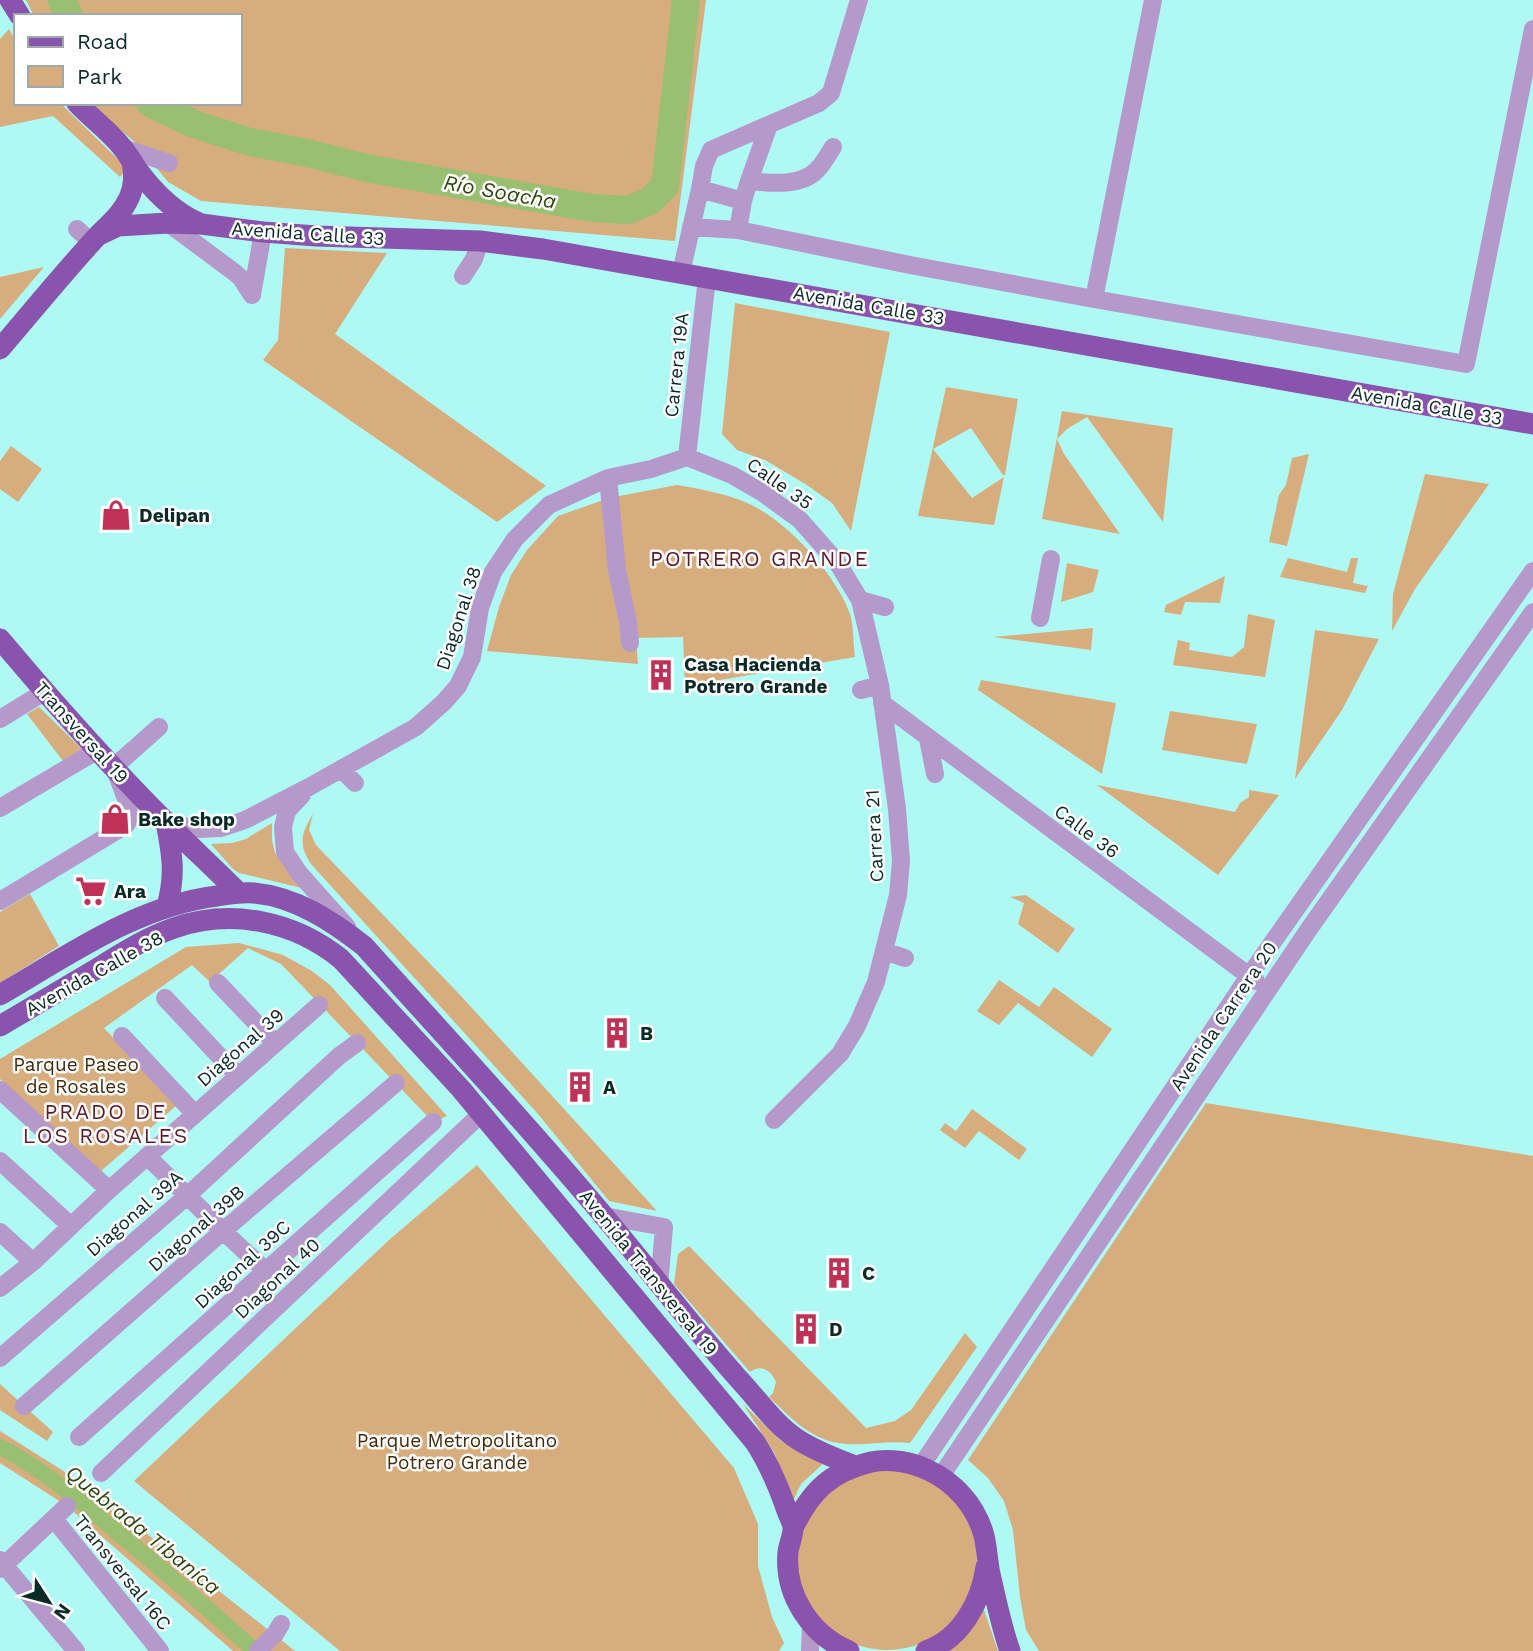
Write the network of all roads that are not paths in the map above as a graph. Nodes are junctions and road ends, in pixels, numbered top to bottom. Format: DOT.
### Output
graph roads {
  1 [pos="8,0"];
  2 [pos="859,0"];
  3 [pos="1153,0"];
  4 [pos="0,5"];
  5 [pos="1533,29"];
  6 [pos="79,105"];
  7 [pos="769,125"];
  8 [pos="833,146"];
  9 [pos="127,154"];
  10 [pos="169,163"];
  11 [pos="749,181"];
  12 [pos="700,189"];
  13 [pos="743,201"];
  14 [pos="168,223"];
  15 [pos="201,224"];
  16 [pos="691,227"];
  17 [pos="738,230"];
  18 [pos="263,232"];
  19 [pos="89,235"];
  20 [pos="480,242"];
  21 [pos="681,273"];
  22 [pos="463,276"];
  23 [pos="707,278"];
  24 [pos="1094,299"];
  25 [pos="0,349"];
  26 [pos="1533,424"];
  27 [pos="687,457"];
  28 [pos="608,478"];
  29 [pos="1051,559"];
  30 [pos="837,562"];
  31 [pos="1533,571"];
  32 [pos="860,600"];
  33 [pos="885,607"];
  34 [pos="1533,612"];
  35 [pos="1040,618"];
  36 [pos="0,641"];
  37 [pos="630,643"];
  38 [pos="880,685"];
  39 [pos="861,690"];
  40 [pos="44,692"];
  41 [pos="882,704"];
  42 [pos="0,719"];
  43 [pos="159,727"];
  44 [pos="928,739"];
  45 [pos="98,750"];
  46 [pos="114,767"];
  47 [pos="341,769"];
  48 [pos="935,774"];
  49 [pos="355,783"];
  50 [pos="309,787"];
  51 [pos="0,808"];
  52 [pos="166,822"];
  53 [pos="239,893"];
  54 [pos="0,901"];
  55 [pos="167,906"];
  56 [pos="312,939"];
  57 [pos="364,946"];
  58 [pos="884,951"];
  59 [pos="905,958"];
  60 [pos="1249,976"];
  61 [pos="218,983"];
  62 [pos="1268,990"];
  63 [pos="0,995"];
  64 [pos="165,998"];
  65 [pos="319,1005"];
  66 [pos="0,1026"];
  67 [pos="122,1036"];
  68 [pos="275,1043"];
  69 [pos="357,1043"];
  70 [pos="237,1075"];
  71 [pos="396,1083"];
  72 [pos="0,1090"];
  73 [pos="195,1114"];
  74 [pos="482,1114"];
  75 [pos="774,1120"];
  76 [pos="433,1122"];
  77 [pos="147,1156"];
  78 [pos="0,1161"];
  79 [pos="108,1191"];
  80 [pos="187,1196"];
  81 [pos="604,1216"];
  82 [pos="71,1226"];
  83 [pos="223,1231"];
  84 [pos="0,1232"];
  85 [pos="33,1262"];
  86 [pos="267,1270"];
  87 [pos="659,1286"];
  88 [pos="0,1288"];
  89 [pos="0,1357"];
  90 [pos="24,1406"];
  91 [pos="79,1437"];
  92 [pos="855,1466"];
  93 [pos="921,1466"];
  94 [pos="101,1473"];
  95 [pos="941,1476"];
  96 [pos="67,1506"];
  97 [pos="54,1519"];
  98 [pos="793,1528"];
  99 [pos="987,1558"];
  100 [pos="1,1564"];
  101 [pos="811,1625"];
  102 [pos="278,1629"];
  103 [pos="76,1651"];
  104 [pos="160,1651"];
  105 [pos="258,1651"];
  106 [pos="810,1651"];
  107 [pos="849,1651"];
  108 [pos="926,1651"];
  109 [pos="1010,1651"];
  1 -- 4 [label="main road"];
  2 -- 7 [label="street"];
  3 -- 24 [label="street"];
  5 -- 24 [label="street"];
  6 -- 9 [label="main road"];
  7 -- 11 [label="street"];
  7 -- 12 [label="street"];
  8 -- 11 [label="street"];
  9 -- 10 [label="street"];
  9 -- 15 [label="main road"];
  9 -- 19 [label="main road"];
  11 -- 13 [label="street"];
  12 -- 13 [label="street"];
  12 -- 16 [label="street"];
  13 -- 17 [label="street"];
  14 -- 15 [label="main road, Avenida Calle 33"];
  14 -- 18 [label="street"];
  14 -- 19 [label="main road, Avenida Calle 33"];
  15 -- 18 [label="main road, Avenida Calle 33"];
  16 -- 17 [label="street"];
  16 -- 21 [label="street"];
  17 -- 24 [label="street"];
  18 -- 20 [label="main road, Avenida Calle 33"];
  19 -- 25 [label="main road"];
  20 -- 21 [label="main road, Avenida Calle 33"];
  20 -- 22 [label="street"];
  21 -- 23 [label="main road, Avenida Calle 33"];
  23 -- 26 [label="main road, Avenida Calle 33"];
  23 -- 27 [label="street, Carrera 19A"];
  27 -- 28 [label="street, Diagonal 38"];
  27 -- 30 [label="street, Calle 35"];
  28 -- 37 [label="street"];
  28 -- 47 [label="street, Diagonal 38"];
  29 -- 35 [label="street"];
  30 -- 32 [label="street, Carrera 21"];
  31 -- 60 [label="street, Avenida Carrera 20"];
  32 -- 33 [label="street"];
  32 -- 38 [label="street, Carrera 21"];
  34 -- 62 [label="street, Avenida Carrera 20"];
  36 -- 40 [label="main road, Transversal 19"];
  38 -- 39 [label="street"];
  38 -- 41 [label="street, Carrera 21"];
  40 -- 42 [label="street"];
  40 -- 45 [label="main road, Transversal 19"];
  41 -- 44 [label="street, Calle 36"];
  41 -- 58 [label="street, Carrera 21"];
  43 -- 46 [label="street"];
  44 -- 48 [label="street"];
  44 -- 60 [label="street, Calle 36"];
  45 -- 46 [label="main road, Transversal 19"];
  45 -- 51 [label="street"];
  46 -- 52 [label="main road, Transversal 19"];
  46 -- 54 [label="street"];
  47 -- 49 [label="street"];
  47 -- 50 [label="street, Diagonal 38"];
  50 -- 52 [label="street, Diagonal 38"];
  50 -- 57 [label="street, Diagonal 38"];
  52 -- 53 [label="main road, Transversal 19"];
  52 -- 55 [label="main road"];
  53 -- 55 [label="main road, Avenida Calle 38"];
  53 -- 57 [label="main road, Avenida Transversal 19"];
  55 -- 63 [label="main road, Avenida Calle 38"];
  56 -- 66 [label="main road, Avenida Calle 38"];
  56 -- 74 [label="main road, Avenida Transversal 19"];
  57 -- 81 [label="main road, Avenida Transversal 19"];
  58 -- 59 [label="street"];
  58 -- 75 [label="street, Carrera 21"];
  60 -- 62 [label="street, Calle 36"];
  60 -- 93 [label="street, Avenida Carrera 20"];
  61 -- 68 [label="street"];
  62 -- 95 [label="street, Avenida Carrera 20"];
  64 -- 70 [label="street"];
  65 -- 68 [label="street, Diagonal 39"];
  67 -- 73 [label="street"];
  68 -- 70 [label="street, Diagonal 39"];
  69 -- 80 [label="street, Diagonal 39A"];
  70 -- 73 [label="street, Diagonal 39"];
  71 -- 83 [label="street, Diagonal 39B"];
  72 -- 79 [label="street"];
  73 -- 77 [label="street, Diagonal 39"];
  74 -- 94 [label="street, Diagonal 40"];
  74 -- 98 [label="main road, Avenida Transversal 19"];
  76 -- 86 [label="street, Diagonal 39C"];
  77 -- 79 [label="street, Diagonal 39"];
  77 -- 80 [label="street"];
  78 -- 82 [label="street"];
  79 -- 82 [label="street, Diagonal 39"];
  80 -- 83 [label="street"];
  80 -- 89 [label="street, Diagonal 39A"];
  81 -- 87 [label="main road, Avenida Transversal 19"];
  81 -- 87 [label="street"];
  82 -- 85 [label="street, Diagonal 39"];
  83 -- 86 [label="street"];
  83 -- 90 [label="street, Diagonal 39B"];
  84 -- 85 [label="street"];
  85 -- 88 [label="street, Diagonal 39"];
  86 -- 91 [label="street, Diagonal 39C"];
  87 -- 92 [label="main road, Avenida Transversal 19"];
  92 -- 93 [label="main road"];
  92 -- 98 [label="main road"];
  93 -- 95 [label="main road"];
  95 -- 99 [label="main road"];
  96 -- 97 [label="street"];
  97 -- 100 [label="street"];
  97 -- 104 [label="street, Transversal 16C"];
  98 -- 101 [label="main road, Avenida Transversal 19"];
  99 -- 108 [label="main road"];
  99 -- 109 [label="main road"];
  100 -- 103 [label="street"];
  101 -- 106 [label="street"];
  101 -- 107 [label="main road, Avenida Transversal 19"];
  102 -- 105 [label="street"];
}
